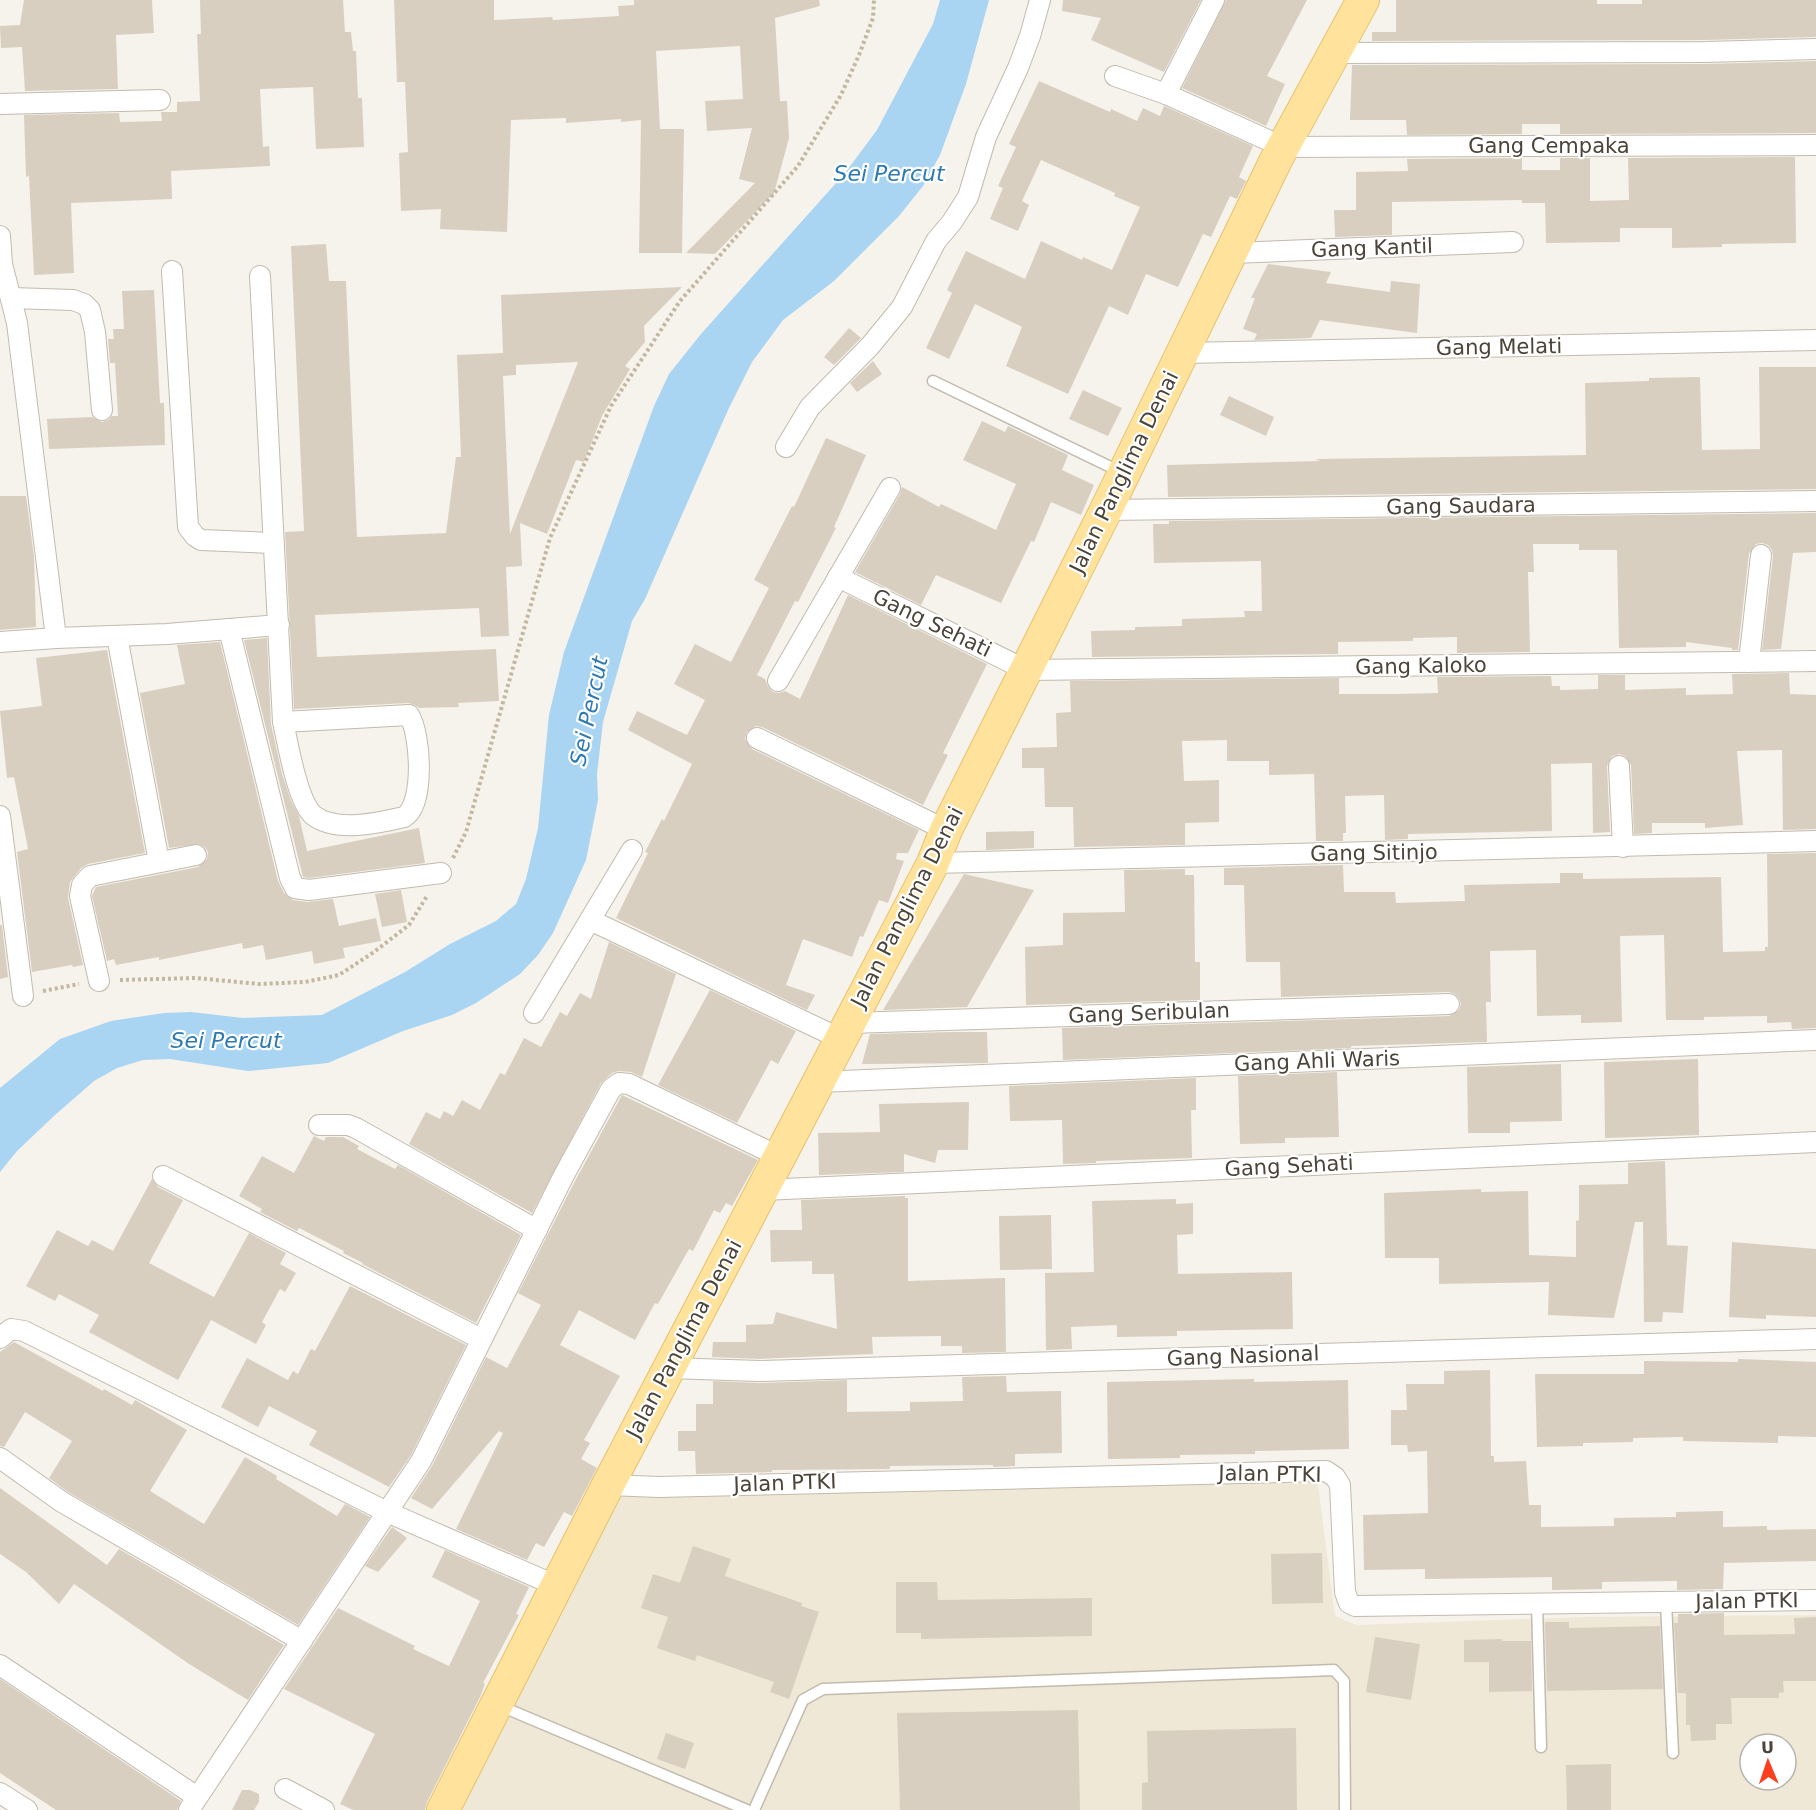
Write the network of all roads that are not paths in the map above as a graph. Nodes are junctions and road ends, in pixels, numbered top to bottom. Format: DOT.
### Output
graph roads {
  1 [pos="1040,0"];
  2 [pos="1214,0"];
  3 [pos="1362,0"];
  4 [pos="1816,49"];
  5 [pos="1335,53"];
  6 [pos="1114,76"];
  7 [pos="1166,94"];
  8 [pos="160,100"];
  9 [pos="0,104"];
  10 [pos="1816,145"];
  11 [pos="1283,147"];
  12 [pos="0,236"];
  13 [pos="1513,242"];
  14 [pos="1231,253"];
  15 [pos="172,271"];
  16 [pos="260,276"];
  17 [pos="6,289"];
  18 [pos="1816,340"];
  19 [pos="1183,353"];
  20 [pos="933,381"];
  21 [pos="102,410"];
  22 [pos="786,447"];
  23 [pos="1123,473"];
  24 [pos="890,488"];
  25 [pos="1816,501"];
  26 [pos="1106,510"];
  27 [pos="273,543"];
  28 [pos="1761,555"];
  29 [pos="838,577"];
  30 [pos="279,625"];
  31 [pos="229,629"];
  32 [pos="117,636"];
  33 [pos="56,638"];
  34 [pos="0,642"];
  35 [pos="1749,662"];
  36 [pos="1816,662"];
  37 [pos="1026,670"];
  38 [pos="778,681"];
  39 [pos="283,722"];
  40 [pos="757,738"];
  41 [pos="1619,766"];
  42 [pos="0,816"];
  43 [pos="946,830"];
  44 [pos="1816,841"];
  45 [pos="1623,847"];
  46 [pos="632,850"];
  47 [pos="196,855"];
  48 [pos="159,862"];
  49 [pos="933,863"];
  50 [pos="441,873"];
  51 [pos="590,920"];
  52 [pos="99,981"];
  53 [pos="23,996"];
  54 [pos="1449,1004"];
  55 [pos="534,1013"];
  56 [pos="845,1031"];
  57 [pos="1816,1040"];
  58 [pos="819,1082"];
  59 [pos="320,1125"];
  60 [pos="1816,1142"];
  61 [pos="780,1157"];
  62 [pos="163,1176"];
  63 [pos="763,1190"];
  64 [pos="537,1230"];
  65 [pos="0,1338"];
  66 [pos="1816,1339"];
  67 [pos="482,1340"];
  68 [pos="669,1368"];
  69 [pos="0,1458"];
  70 [pos="608,1485"];
  71 [pos="387,1512"];
  72 [pos="557,1586"];
  73 [pos="1816,1599"];
  74 [pos="1666,1602"];
  75 [pos="1538,1604"];
  76 [pos="302,1641"];
  77 [pos="0,1665"];
  78 [pos="497,1705"];
  79 [pos="1541,1747"];
  80 [pos="1673,1753"];
  81 [pos="285,1789"];
  82 [pos="0,1793"];
  83 [pos="193,1803"];
  84 [pos="27,1810"];
  85 [pos="324,1810"];
  86 [pos="443,1810"];
  87 [pos="747,1810"];
  88 [pos="754,1810"];
  89 [pos="1345,1810"];
  1 -- 22 [label="street"];
  2 -- 7 [label="street"];
  3 -- 5 [label="main road, Jalan Panglima Denai"];
  4 -- 5 [label="street"];
  5 -- 11 [label="main road, Jalan Panglima Denai"];
  6 -- 7 [label="street"];
  7 -- 11 [label="street"];
  8 -- 9 [label="street"];
  10 -- 11 [label="street, Gang Cempaka"];
  11 -- 14 [label="main road, Jalan Panglima Denai"];
  12 -- 17 [label="street"];
  13 -- 14 [label="street, Gang Kantil"];
  14 -- 19 [label="main road, Jalan Panglima Denai"];
  15 -- 27 [label="street"];
  16 -- 27 [label="street"];
  17 -- 21 [label="street"];
  17 -- 33 [label="street"];
  18 -- 19 [label="street, Gang Melati"];
  19 -- 23 [label="main road, Jalan Panglima Denai"];
  20 -- 23 [label="lane"];
  23 -- 26 [label="main road, Jalan Panglima Denai"];
  24 -- 29 [label="street"];
  25 -- 26 [label="street, Gang Saudara"];
  26 -- 37 [label="main road, Jalan Panglima Denai"];
  27 -- 30 [label="street"];
  28 -- 35 [label="street"];
  29 -- 37 [label="street, Gang Sehati"];
  29 -- 38 [label="street"];
  30 -- 31 [label="street"];
  30 -- 39 [label="street"];
  31 -- 32 [label="street"];
  31 -- 50 [label="street"];
  32 -- 33 [label="street"];
  32 -- 48 [label="street"];
  33 -- 34 [label="street"];
  35 -- 36 [label="street, Gang Kaloko"];
  35 -- 37 [label="street, Gang Kaloko"];
  37 -- 43 [label="main road, Jalan Panglima Denai"];
  39 -- 39 [label="street"];
  40 -- 43 [label="street"];
  41 -- 45 [label="street"];
  42 -- 53 [label="street"];
  43 -- 49 [label="main road, Jalan Panglima Denai"];
  44 -- 45 [label="street, Gang Sitinjo"];
  45 -- 49 [label="street, Gang Sitinjo"];
  46 -- 51 [label="street"];
  47 -- 48 [label="street"];
  48 -- 52 [label="street"];
  49 -- 56 [label="main road, Jalan Panglima Denai"];
  51 -- 55 [label="street"];
  51 -- 56 [label="street"];
  54 -- 56 [label="street, Gang Seribulan"];
  56 -- 58 [label="main road, Jalan Panglima Denai"];
  57 -- 58 [label="street, Gang Ahli Waris"];
  58 -- 61 [label="main road, Jalan Panglima Denai"];
  59 -- 64 [label="street"];
  60 -- 63 [label="street, Gang Sehati"];
  61 -- 63 [label="main road, Jalan Panglima Denai"];
  61 -- 64 [label="street"];
  62 -- 67 [label="street"];
  63 -- 68 [label="main road, Jalan Panglima Denai"];
  64 -- 67 [label="street"];
  65 -- 71 [label="street"];
  66 -- 68 [label="street, Gang Nasional"];
  67 -- 71 [label="street"];
  68 -- 70 [label="main road, Jalan Panglima Denai"];
  69 -- 76 [label="street"];
  70 -- 72 [label="main road, Jalan Panglima Denai"];
  70 -- 75 [label="street, Jalan PTKI"];
  71 -- 72 [label="street"];
  71 -- 76 [label="street"];
  72 -- 78 [label="main road, Jalan Panglima Denai"];
  73 -- 74 [label="street, Jalan PTKI"];
  74 -- 75 [label="street, Jalan PTKI"];
  74 -- 80 [label="lane"];
  75 -- 79 [label="lane"];
  76 -- 83 [label="street"];
  77 -- 83 [label="street"];
  78 -- 86 [label="main road, Jalan Panglima Denai"];
  78 -- 87 [label="lane"];
  81 -- 85 [label="street"];
  82 -- 84 [label="street"];
  88 -- 89 [label="lane"];
}
